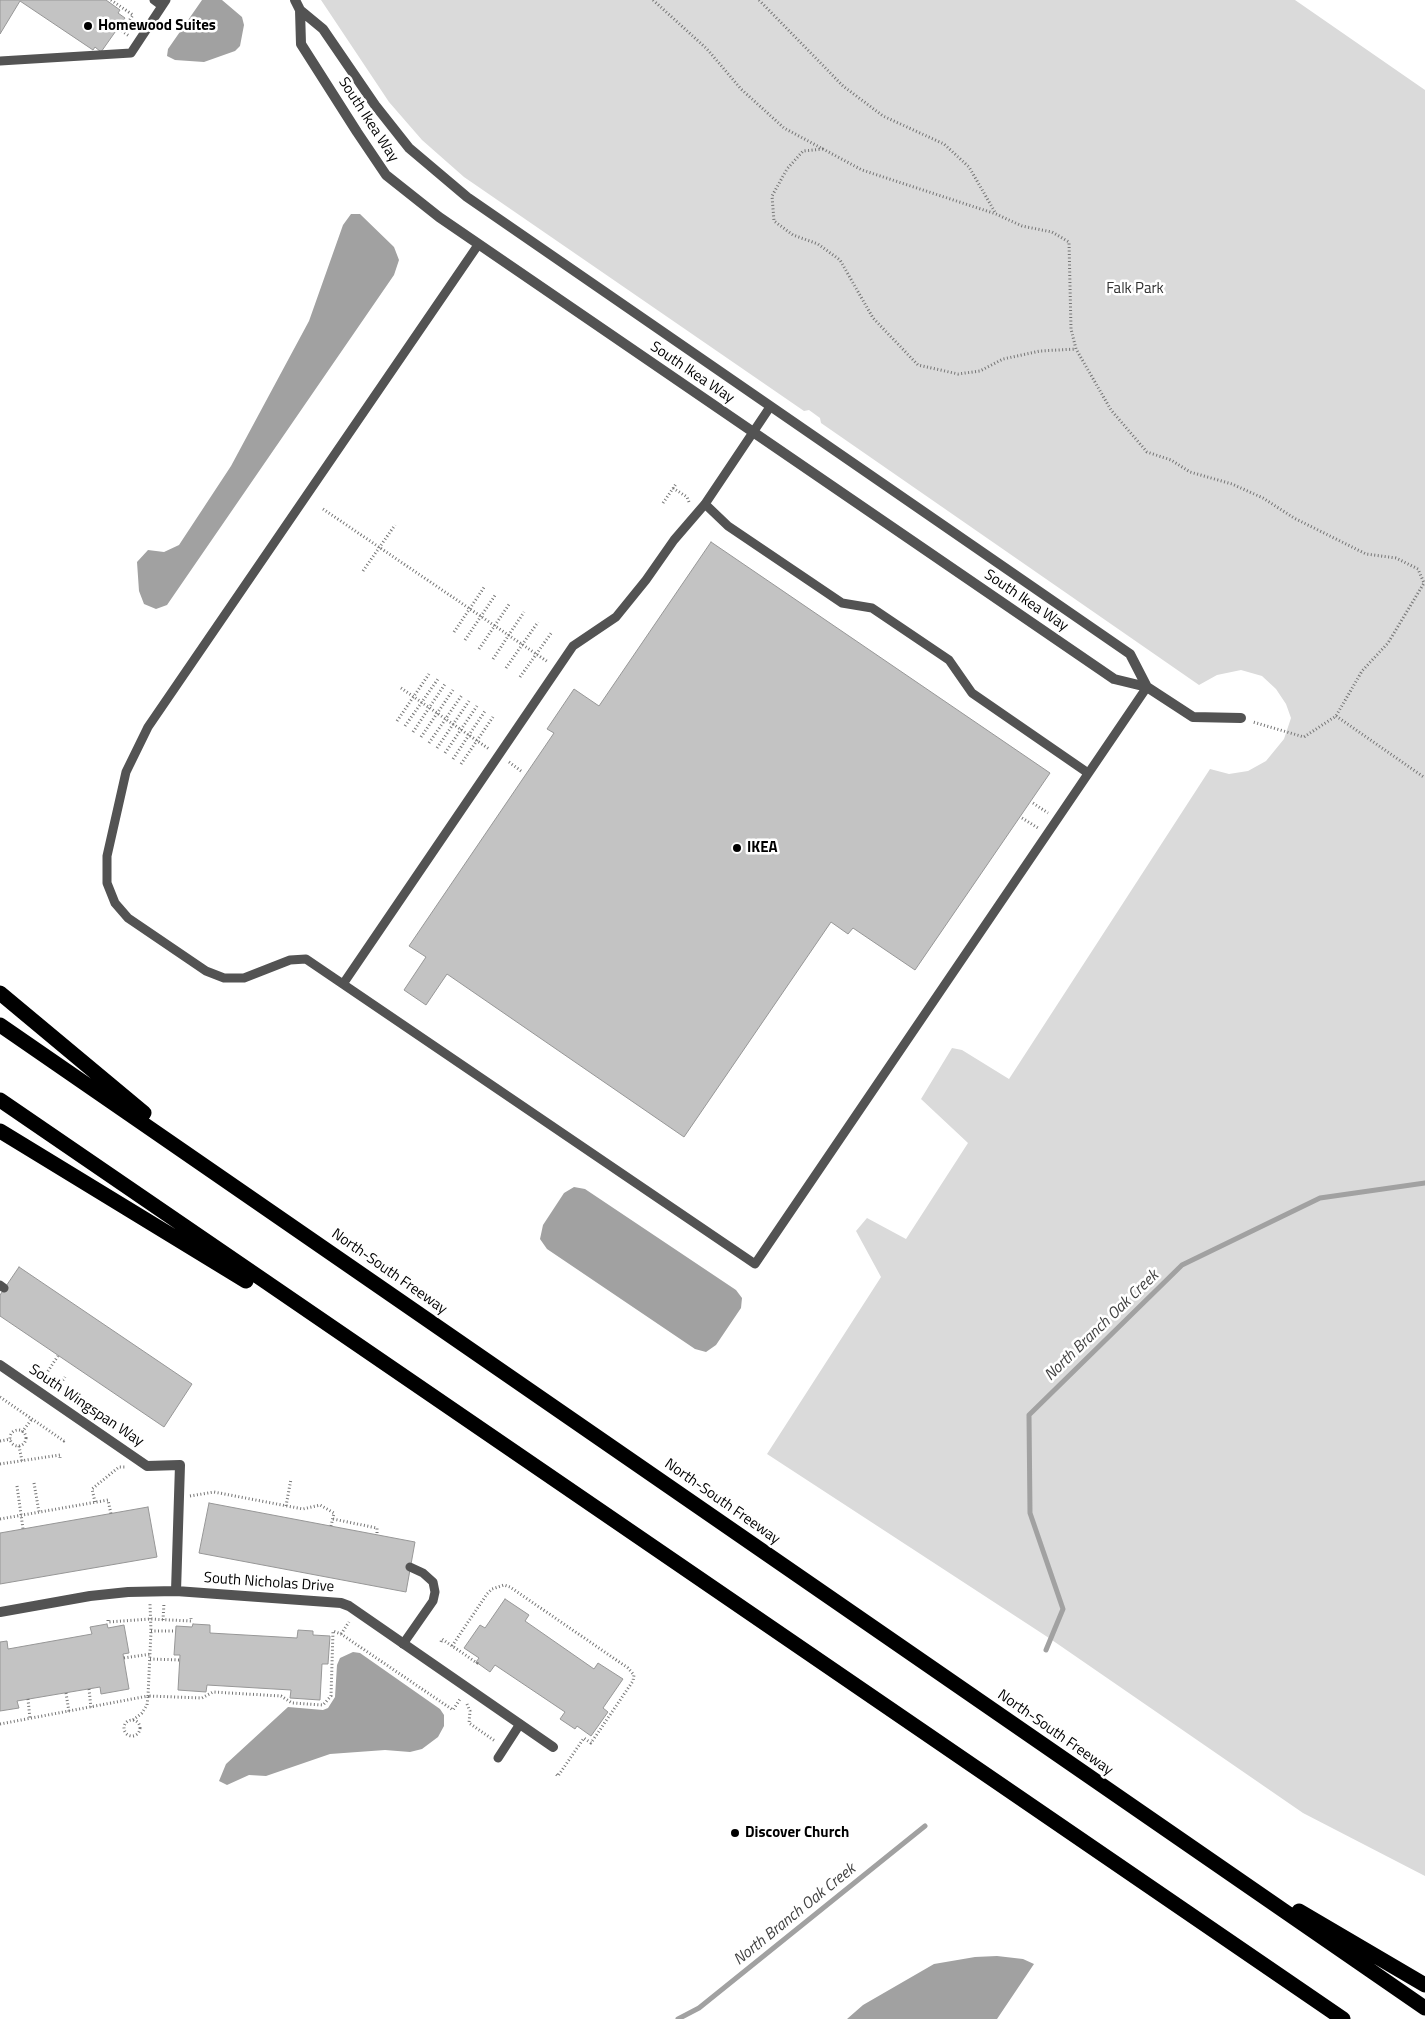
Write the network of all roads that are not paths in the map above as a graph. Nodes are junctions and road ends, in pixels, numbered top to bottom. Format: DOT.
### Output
graph roads {
  1 [pos="154,0"];
  2 [pos="295,0"];
  3 [pos="164,3"];
  4 [pos="300,10"];
  5 [pos="0,61"];
  6 [pos="478,245"];
  7 [pos="770,407"];
  8 [pos="752,432"];
  9 [pos="705,504"];
  10 [pos="1147,687"];
  11 [pos="1241,718"];
  12 [pos="1088,772"];
  13 [pos="343,984"];
  14 [pos="0,994"];
  15 [pos="0,1025"];
  16 [pos="0,1100"];
  17 [pos="0,1131"];
  18 [pos="218,1175"];
  19 [pos="0,1365"];
  20 [pos="394,1371"];
  21 [pos="410,1567"];
  22 [pos="176,1591"];
  23 [pos="0,1612"];
  24 [pos="403,1644"];
  25 [pos="520,1724"];
  26 [pos="554,1747"];
  27 [pos="498,1758"];
  28 [pos="1190,1847"];
  29 [pos="1220,1935"];
  30 [pos="1425,1985"];
  31 [pos="1425,2008"];
  32 [pos="1325,2019"];
  33 [pos="1342,2019"];
  1 -- 3 [label="lane"];
  2 -- 4 [label="street, South Ikea Way"];
  3 -- 5 [label="lane"];
  4 -- 6 [label="street, South Ikea Way"];
  4 -- 7 [label="street, South Ikea Way"];
  6 -- 8 [label="street, South Ikea Way"];
  6 -- 13 [label="lane"];
  7 -- 8 [label="lane"];
  7 -- 10 [label="street, South Ikea Way"];
  8 -- 9 [label="lane"];
  8 -- 10 [label="street, South Ikea Way"];
  9 -- 12 [label="lane"];
  9 -- 13 [label="lane"];
  10 -- 11 [label="street, South Ikea Way"];
  10 -- 12 [label="lane"];
  12 -- 13 [label="lane"];
  14 -- 18 [label="highway"];
  15 -- 18 [label="highway, North-South Freeway"];
  16 -- 20 [label="highway"];
  17 -- 20 [label="highway"];
  18 -- 28 [label="highway, North-South Freeway"];
  19 -- 22 [label="street, South Wingspan Way"];
  20 -- 29 [label="highway"];
  21 -- 24 [label="lane"];
  22 -- 23 [label="street, South Nicholas Drive"];
  22 -- 24 [label="street, South Nicholas Drive"];
  24 -- 25 [label="street, South Nicholas Drive"];
  25 -- 26 [label="street, South Nicholas Drive"];
  25 -- 27 [label="lane"];
  28 -- 30 [label="highway"];
  28 -- 31 [label="highway, North-South Freeway"];
  29 -- 32 [label="highway"];
  29 -- 33 [label="highway"];
}
